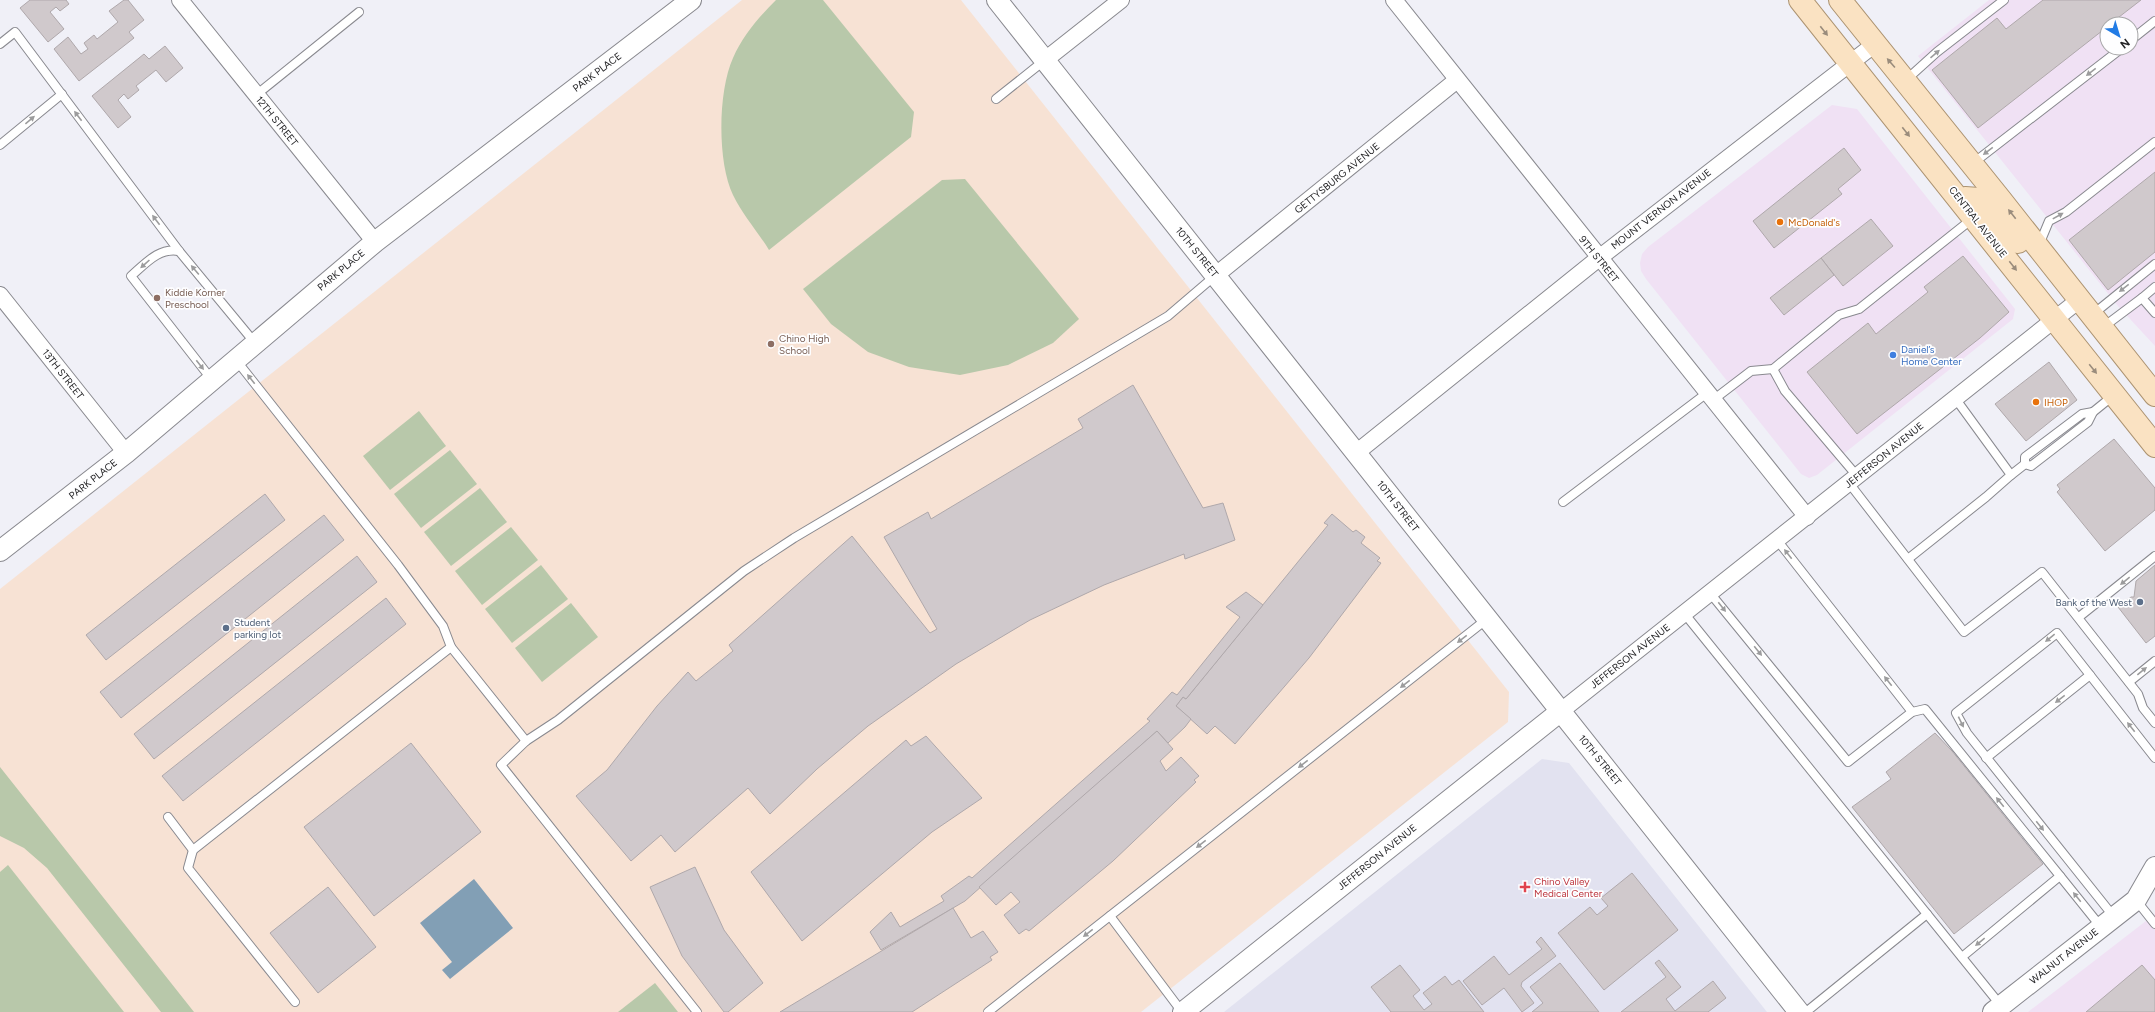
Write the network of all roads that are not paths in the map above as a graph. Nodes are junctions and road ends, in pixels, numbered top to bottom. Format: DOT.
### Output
graph roads {
  1 [pos="180,0"];
  2 [pos="691,0"];
  3 [pos="997,0"];
  4 [pos="1121,0"];
  5 [pos="1394,0"];
  6 [pos="1800,0"];
  7 [pos="1840,0"];
  8 [pos="2004,0"];
  9 [pos="359,12"];
  10 [pos="2155,21"];
  11 [pos="2139,34"];
  12 [pos="0,44"];
  13 [pos="1875,44"];
  14 [pos="2112,56"];
  15 [pos="1045,60"];
  16 [pos="1849,63"];
  17 [pos="1457,80"];
  18 [pos="1906,80"];
  19 [pos="62,94"];
  20 [pos="256,95"];
  21 [pos="996,99"];
  22 [pos="2155,142"];
  23 [pos="0,145"];
  24 [pos="1972,164"];
  25 [pos="1958,197"];
  26 [pos="1974,217"];
  27 [pos="375,242"];
  28 [pos="2038,248"];
  29 [pos="179,251"];
  30 [pos="1599,258"];
  31 [pos="2155,264"];
  32 [pos="1216,275"];
  33 [pos="2155,287"];
  34 [pos="0,295"];
  35 [pos="2142,298"];
  36 [pos="2155,313"];
  37 [pos="2090,315"];
  38 [pos="2054,320"];
  39 [pos="256,343"];
  40 [pos="236,360"];
  41 [pos="1773,369"];
  42 [pos="212,380"];
  43 [pos="2114,395"];
  44 [pos="2155,395"];
  45 [pos="1710,396"];
  46 [pos="1955,398"];
  47 [pos="2146,425"];
  48 [pos="2155,446"];
  49 [pos="126,453"];
  50 [pos="1356,453"];
  51 [pos="2011,475"];
  52 [pos="1853,480"];
  53 [pos="1563,502"];
  54 [pos="1807,516"];
  55 [pos="1777,540"];
  56 [pos="1,548"];
  57 [pos="2155,556"];
  58 [pos="1908,559"];
  59 [pos="1710,593"];
  60 [pos="1684,613"];
  61 [pos="2079,617"];
  62 [pos="1488,619"];
  63 [pos="451,647"];
  64 [pos="2155,660"];
  65 [pos="2090,675"];
  66 [pos="2129,682"];
  67 [pos="1561,711"];
  68 [pos="1912,712"];
  69 [pos="2155,723"];
  70 [pos="526,741"];
  71 [pos="1986,758"];
  72 [pos="2155,758"];
  73 [pos="168,817"];
  74 [pos="193,850"];
  75 [pos="2155,867"];
  76 [pos="2060,876"];
  77 [pos="2155,895"];
  78 [pos="2136,900"];
  79 [pos="1927,914"];
  80 [pos="1110,916"];
  81 [pos="2108,922"];
  82 [pos="2155,924"];
  83 [pos="1962,957"];
  84 [pos="295,1002"];
  85 [pos="2000,1010"];
  86 [pos="697,1012"];
  87 [pos="988,1012"];
  88 [pos="1182,1012"];
  89 [pos="1799,1012"];
  90 [pos="1806,1012"];
  1 -- 20 [label="street, 12TH STREET"];
  2 -- 27 [label="street, PARK PLACE"];
  3 -- 15 [label="street, 10TH STREET"];
  4 -- 15 [label="street"];
  5 -- 17 [label="street, 9TH STREET"];
  6 -- 16 [label="main road, CENTRAL AVENUE, one-way"];
  7 -- 13 [label="main road"];
  18 -- 8 [label="lane, one-way"];
  9 -- 20 [label="lane"];
  10 -- 11 [label="lane"];
  12 -- 19 [label="lane"];
  13 -- 16 [label="street, MOUNT VERNON AVENUE"];
  18 -- 13 [label="main road, one-way"];
  14 -- 24 [label="lane, one-way"];
  15 -- 21 [label="lane"];
  15 -- 32 [label="street, 10TH STREET"];
  16 -- 25 [label="main road, CENTRAL AVENUE, one-way"];
  16 -- 30 [label="street, MOUNT VERNON AVENUE"];
  17 -- 30 [label="street, 9TH STREET"];
  17 -- 32 [label="street, GETTYSBURG AVENUE"];
  18 -- 24 [label="main road"];
  23 -- 19 [label="lane, one-way"];
  29 -- 19 [label="lane, one-way"];
  20 -- 27 [label="street, 12TH STREET"];
  28 -- 22 [label="lane, one-way"];
  28 -- 24 [label="main road, one-way"];
  25 -- 26 [label="main road, CENTRAL AVENUE"];
  25 -- 28 [label="main road"];
  26 -- 38 [label="main road, CENTRAL AVENUE, one-way"];
  26 -- 41 [label="lane"];
  27 -- 39 [label="street, PARK PLACE"];
  28 -- 37 [label="main road"];
  39 -- 29 [label="lane, one-way"];
  29 -- 42 [label="lane, one-way"];
  30 -- 45 [label="street, 9TH STREET"];
  30 -- 50 [label="street, MOUNT VERNON AVENUE"];
  31 -- 37 [label="lane, one-way"];
  32 -- 50 [label="street, 10TH STREET"];
  32 -- 70 [label="lane"];
  33 -- 35 [label="lane"];
  34 -- 49 [label="street, 13TH STREET"];
  35 -- 36 [label="lane"];
  35 -- 37 [label="lane"];
  37 -- 38 [label="street, JEFFERSON AVENUE"];
  37 -- 44 [label="main road"];
  38 -- 43 [label="main road, CENTRAL AVENUE, one-way"];
  38 -- 46 [label="street, JEFFERSON AVENUE"];
  39 -- 40 [label="street, PARK PLACE"];
  40 -- 42 [label="street, PARK PLACE"];
  63 -- 40 [label="lane, one-way"];
  41 -- 45 [label="lane"];
  41 -- 52 [label="lane"];
  42 -- 49 [label="street, PARK PLACE"];
  43 -- 47 [label="main road, CENTRAL AVENUE"];
  43 -- 51 [label="lane"];
  45 -- 53 [label="lane"];
  45 -- 54 [label="street, 9TH STREET"];
  46 -- 51 [label="lane"];
  46 -- 52 [label="street, JEFFERSON AVENUE"];
  47 -- 48 [label="main road, CENTRAL AVENUE"];
  49 -- 56 [label="street, PARK PLACE"];
  50 -- 62 [label="street, 10TH STREET"];
  51 -- 58 [label="lane"];
  52 -- 54 [label="street, JEFFERSON AVENUE"];
  52 -- 58 [label="lane"];
  54 -- 55 [label="street, JEFFERSON AVENUE"];
  55 -- 59 [label="street, JEFFERSON AVENUE"];
  68 -- 55 [label="lane, one-way"];
  57 -- 61 [label="lane, one-way"];
  58 -- 61 [label="lane"];
  59 -- 60 [label="street, JEFFERSON AVENUE"];
  59 -- 68 [label="lane, one-way"];
  60 -- 67 [label="street, JEFFERSON AVENUE"];
  60 -- 79 [label="lane"];
  61 -- 66 [label="lane"];
  62 -- 67 [label="street, 10TH STREET"];
  62 -- 80 [label="lane, one-way"];
  63 -- 70 [label="lane"];
  63 -- 74 [label="lane"];
  66 -- 64 [label="lane, one-way"];
  65 -- 71 [label="lane, one-way"];
  65 -- 71 [label="lane, one-way"];
  72 -- 65 [label="lane, one-way"];
  66 -- 69 [label="lane"];
  67 -- 88 [label="street, JEFFERSON AVENUE"];
  67 -- 89 [label="street, 10TH STREET"];
  76 -- 68 [label="lane, one-way"];
  70 -- 86 [label="lane"];
  71 -- 81 [label="lane, one-way"];
  73 -- 74 [label="lane"];
  74 -- 84 [label="lane"];
  75 -- 78 [label="street, WALNUT AVENUE"];
  81 -- 76 [label="lane, one-way"];
  76 -- 83 [label="lane, one-way"];
  77 -- 78 [label="street, WALNUT AVENUE"];
  78 -- 81 [label="street, WALNUT AVENUE"];
  78 -- 82 [label="lane"];
  79 -- 83 [label="lane"];
  79 -- 90 [label="lane"];
  80 -- 87 [label="lane, one-way"];
  80 -- 88 [label="lane"];
  81 -- 85 [label="street, WALNUT AVENUE"];
  83 -- 85 [label="lane"];
}
